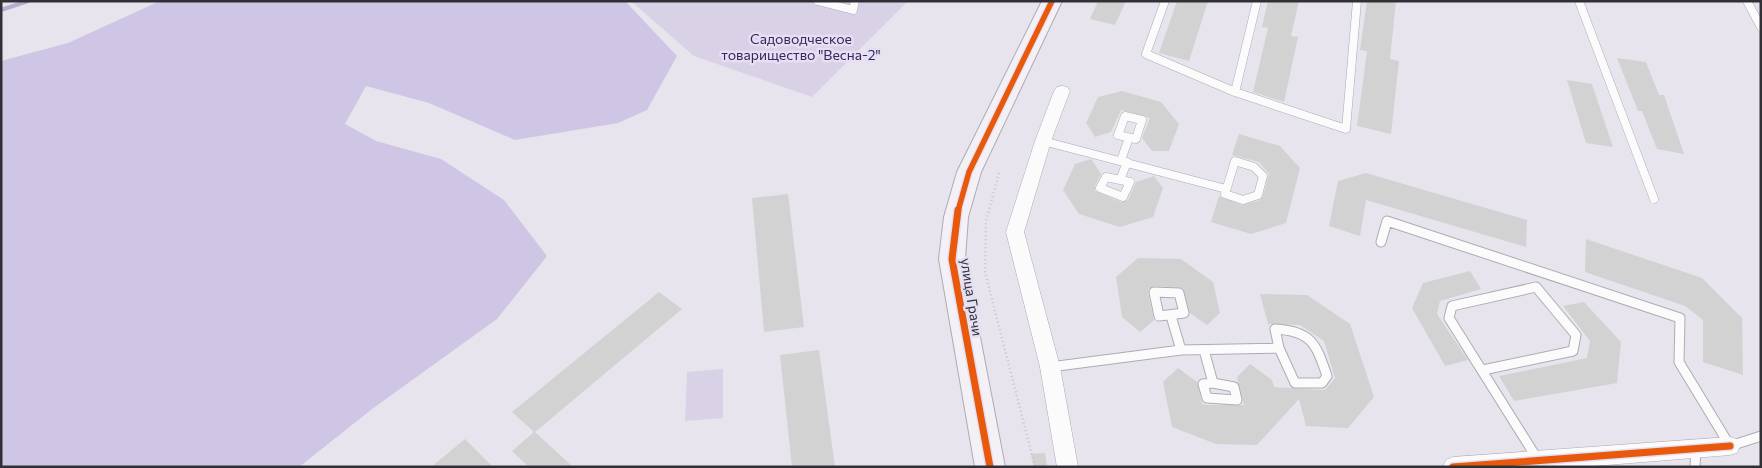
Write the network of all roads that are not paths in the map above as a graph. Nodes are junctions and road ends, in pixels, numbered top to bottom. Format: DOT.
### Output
graph roads {
  1 [pos="818,1"];
  2 [pos="855,1"];
  3 [pos="1052,1"];
  4 [pos="1164,1"];
  5 [pos="1258,1"];
  6 [pos="1357,1"];
  7 [pos="1579,1"];
  8 [pos="1747,1"];
  9 [pos="1761,27"];
  10 [pos="1062,91"];
  11 [pos="1235,92"];
  12 [pos="1129,138"];
  13 [pos="1043,141"];
  14 [pos="1124,161"];
  15 [pos="1120,180"];
  16 [pos="1226,189"];
  17 [pos="1654,198"];
  18 [pos="1381,242"];
  19 [pos="1543,272"];
  20 [pos="1536,287"];
  21 [pos="1171,316"];
  22 [pos="1279,348"];
  23 [pos="1181,350"];
  24 [pos="1204,350"];
  25 [pos="1050,367"];
  26 [pos="1484,370"];
  27 [pos="1213,383"];
  28 [pos="1761,436"];
  29 [pos="1730,446"];
  30 [pos="1695,458"];
  31 [pos="1583,462"];
  32 [pos="1528,463"];
  33 [pos="1464,466"];
  34 [pos="990,467"];
  35 [pos="1068,467"];
  1 -- 2 [label="lane"];
  3 -- 34 [label="street, улица Грачи"];
  4 -- 11 [label="lane"];
  5 -- 11 [label="lane"];
  6 -- 11 [label="lane"];
  7 -- 17 [label="lane"];
  8 -- 9 [label="lane"];
  10 -- 13 [label="street"];
  12 -- 14 [label="lane"];
  13 -- 14 [label="lane"];
  13 -- 25 [label="street"];
  14 -- 15 [label="lane"];
  14 -- 16 [label="lane"];
  16 -- 16 [label="lane"];
  18 -- 19 [label="lane"];
  19 -- 20 [label="lane"];
  19 -- 29 [label="lane"];
  20 -- 26 [label="lane"];
  20 -- 26 [label="lane"];
  21 -- 23 [label="lane"];
  22 -- 22 [label="lane"];
  22 -- 24 [label="lane"];
  23 -- 24 [label="lane"];
  23 -- 25 [label="lane"];
  24 -- 27 [label="lane"];
  25 -- 35 [label="street"];
  26 -- 32 [label="lane"];
  28 -- 29 [label="lane"];
  29 -- 30 [label="street"];
  30 -- 31 [label="street"];
  31 -- 32 [label="street"];
  32 -- 33 [label="street"];
}
